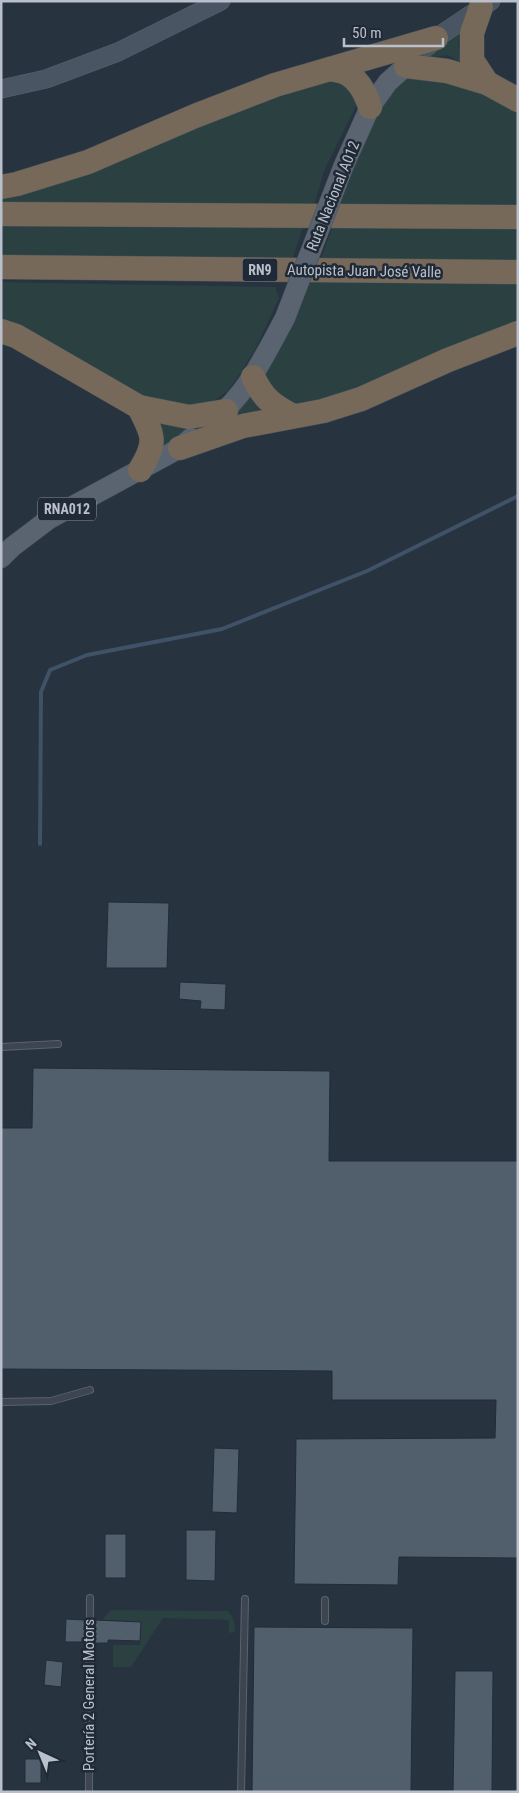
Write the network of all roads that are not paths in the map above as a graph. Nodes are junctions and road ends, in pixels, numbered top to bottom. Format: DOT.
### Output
graph roads {
  1 [pos="221,1"];
  2 [pos="486,4"];
  3 [pos="436,38"];
  4 [pos="406,66"];
  5 [pos="330,69"];
  6 [pos="487,83"];
  7 [pos="1,89"];
  8 [pos="518,100"];
  9 [pos="370,107"];
  10 [pos="1,187"];
  11 [pos="1,214"];
  12 [pos="518,217"];
  13 [pos="1,267"];
  14 [pos="518,272"];
  15 [pos="1,331"];
  16 [pos="518,333"];
  17 [pos="253,377"];
  18 [pos="139,407"];
  19 [pos="226,411"];
  20 [pos="293,416"];
  21 [pos="180,448"];
  22 [pos="140,470"];
  23 [pos="1,558"];
  24 [pos="58,1044"];
  25 [pos="1,1047"];
  26 [pos="90,1390"];
  27 [pos="1,1402"];
  28 [pos="90,1598"];
  29 [pos="245,1599"];
  30 [pos="325,1600"];
  31 [pos="325,1621"];
  32 [pos="89,1792"];
  33 [pos="241,1792"];
  1 -- 7 [label="main road"];
  2 -- 3 [label="main road"];
  2 -- 6 [label="highway"];
  3 -- 4 [label="main road"];
  3 -- 5 [label="highway"];
  4 -- 6 [label="highway"];
  4 -- 9 [label="main road, Ruta Nacional A012 / RNA012"];
  5 -- 9 [label="highway"];
  5 -- 10 [label="highway"];
  6 -- 8 [label="highway"];
  9 -- 17 [label="main road, Ruta Nacional A012 / RNA012, bridge"];
  11 -- 12 [label="highway"];
  13 -- 14 [label="highway, Autopista Juan José Valle / RN9"];
  15 -- 18 [label="highway"];
  16 -- 20 [label="highway"];
  17 -- 19 [label="main road, Ruta Nacional A012 / RNA012"];
  17 -- 20 [label="highway"];
  18 -- 19 [label="highway"];
  18 -- 22 [label="highway"];
  19 -- 21 [label="main road, Ruta Nacional A012 / RNA012"];
  20 -- 21 [label="highway"];
  21 -- 22 [label="main road, Ruta Nacional A012 / RNA012"];
  22 -- 23 [label="main road, Ruta Nacional A012 / RNA012"];
  24 -- 25 [label="lane"];
  26 -- 27 [label="lane"];
  28 -- 32 [label="lane, Portería 2 General Motors"];
  29 -- 33 [label="lane"];
  30 -- 31 [label="lane"];
}
